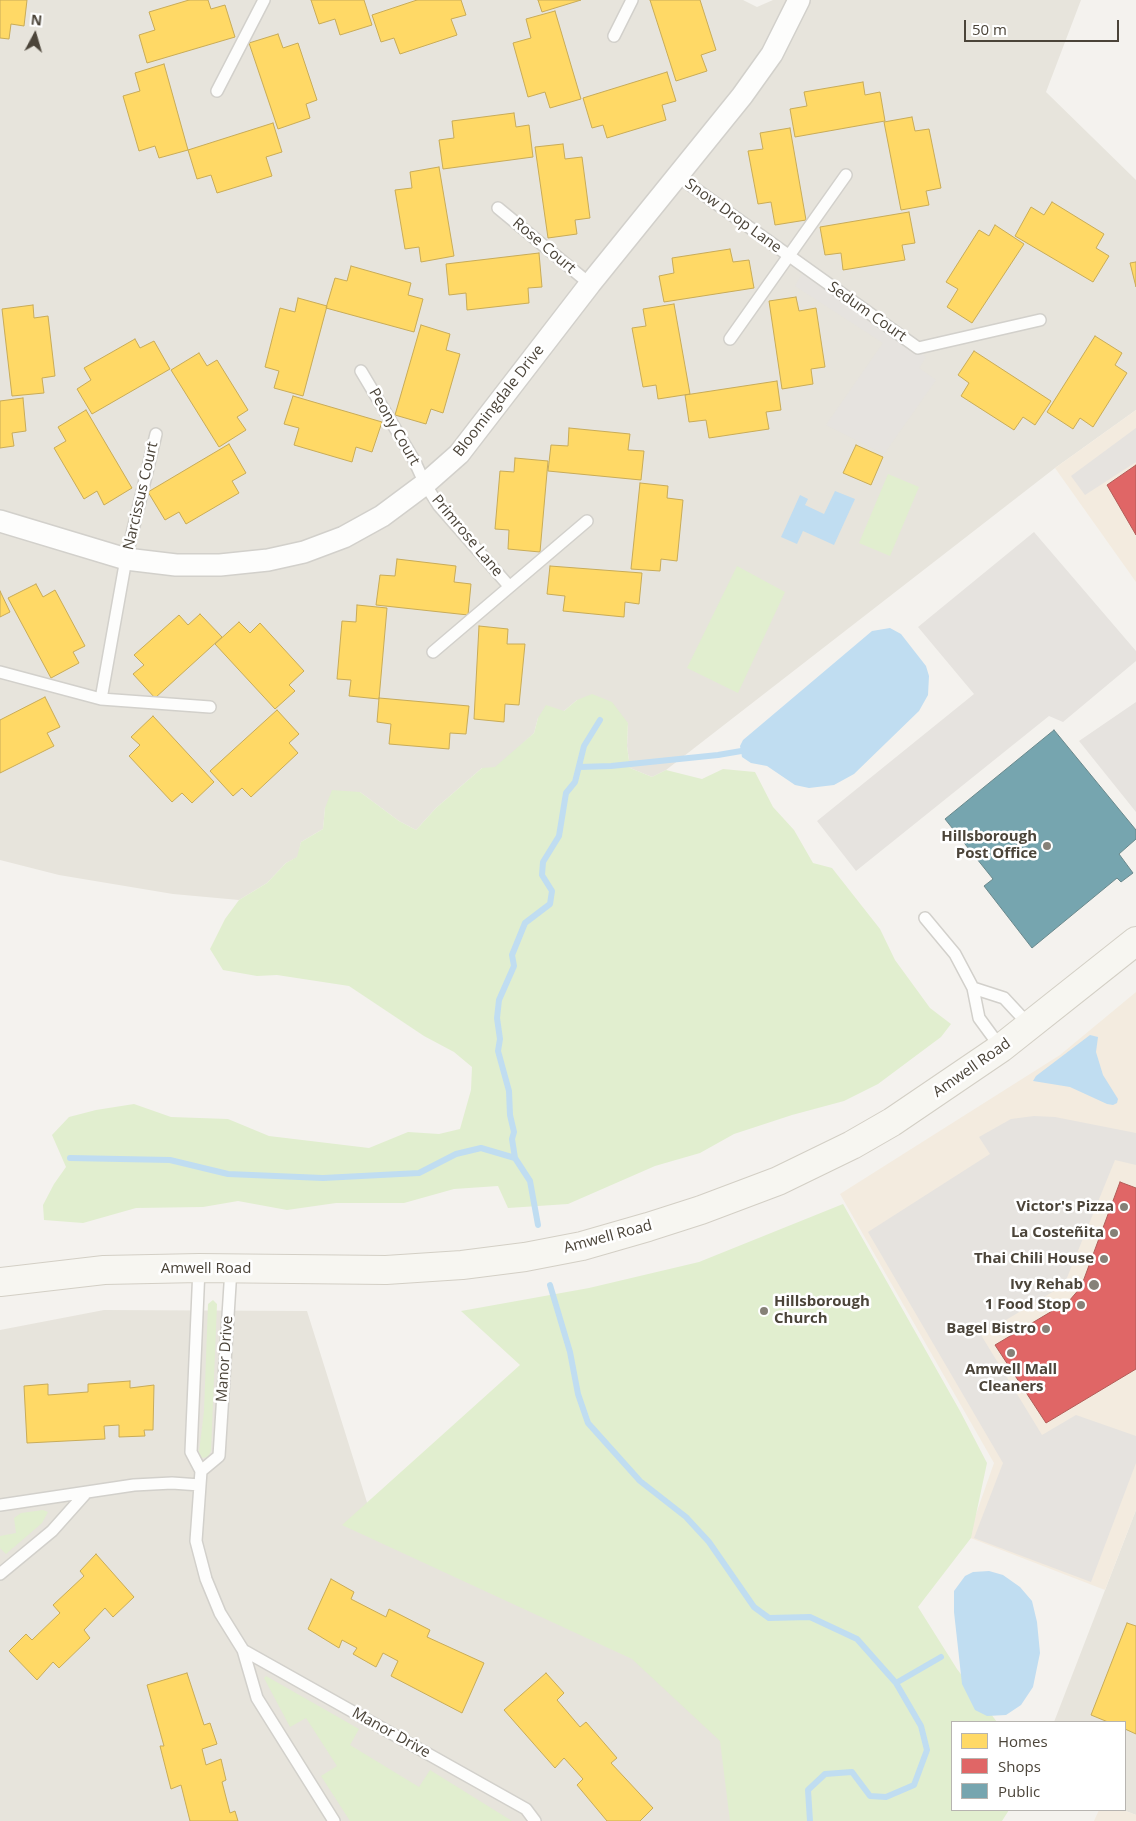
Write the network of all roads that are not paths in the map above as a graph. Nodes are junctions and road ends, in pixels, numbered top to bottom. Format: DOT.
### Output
graph roads {
  1 [pos="264,0"];
  2 [pos="632,0"];
  3 [pos="793,2"];
  4 [pos="614,36"];
  5 [pos="217,91"];
  6 [pos="846,175"];
  7 [pos="679,177"];
  8 [pos="498,208"];
  9 [pos="787,255"];
  10 [pos="590,284"];
  11 [pos="1040,320"];
  12 [pos="730,339"];
  13 [pos="361,371"];
  14 [pos="156,434"];
  15 [pos="425,484"];
  16 [pos="0,521"];
  17 [pos="587,521"];
  18 [pos="126,559"];
  19 [pos="509,586"];
  20 [pos="433,652"];
  21 [pos="0,672"];
  22 [pos="101,699"];
  23 [pos="210,707"];
  24 [pos="925,918"];
  25 [pos="1136,941"];
  26 [pos="973,988"];
  27 [pos="1030,1026"];
  28 [pos="1001,1048"];
  29 [pos="200,1268"];
  30 [pos="231,1269"];
  31 [pos="0,1282"];
  32 [pos="200,1471"];
  33 [pos="200,1485"];
  34 [pos="85,1494"];
  35 [pos="0,1505"];
  36 [pos="0,1574"];
  37 [pos="243,1650"];
  38 [pos="334,1821"];
  39 [pos="535,1821"];
  1 -- 5 [label="lane"];
  2 -- 4 [label="lane"];
  3 -- 7 [label="street, Bloomingdale Drive"];
  6 -- 9 [label="lane"];
  7 -- 9 [label="lane, Snow Drop Lane"];
  7 -- 10 [label="street, Bloomingdale Drive"];
  8 -- 10 [label="lane, Rose Court"];
  9 -- 11 [label="lane, Sedum Court"];
  9 -- 12 [label="lane"];
  10 -- 15 [label="street, Bloomingdale Drive"];
  13 -- 15 [label="lane, Peony Court"];
  14 -- 18 [label="lane, Narcissus Court"];
  15 -- 18 [label="street, Bloomingdale Drive"];
  15 -- 19 [label="lane, Primrose Lane"];
  16 -- 18 [label="street, Bloomingdale Drive"];
  17 -- 19 [label="lane"];
  18 -- 22 [label="lane, Narcissus Court"];
  19 -- 20 [label="lane"];
  21 -- 22 [label="lane"];
  22 -- 23 [label="lane"];
  24 -- 26 [label="lane"];
  25 -- 27 [label="main road, Amwell Road"];
  26 -- 27 [label="lane"];
  26 -- 28 [label="lane"];
  27 -- 28 [label="main road, Amwell Road"];
  28 -- 30 [label="main road, Amwell Road"];
  29 -- 30 [label="main road, Amwell Road"];
  29 -- 31 [label="main road, Amwell Road"];
  29 -- 32 [label="lane, Manor Drive"];
  30 -- 32 [label="lane, Manor Drive"];
  32 -- 33 [label="lane, Manor Drive"];
  33 -- 34 [label="lane"];
  33 -- 37 [label="lane, Manor Drive"];
  34 -- 35 [label="lane"];
  34 -- 36 [label="lane"];
  37 -- 38 [label="lane, Manor Drive"];
  37 -- 39 [label="lane, Manor Drive"];
}
